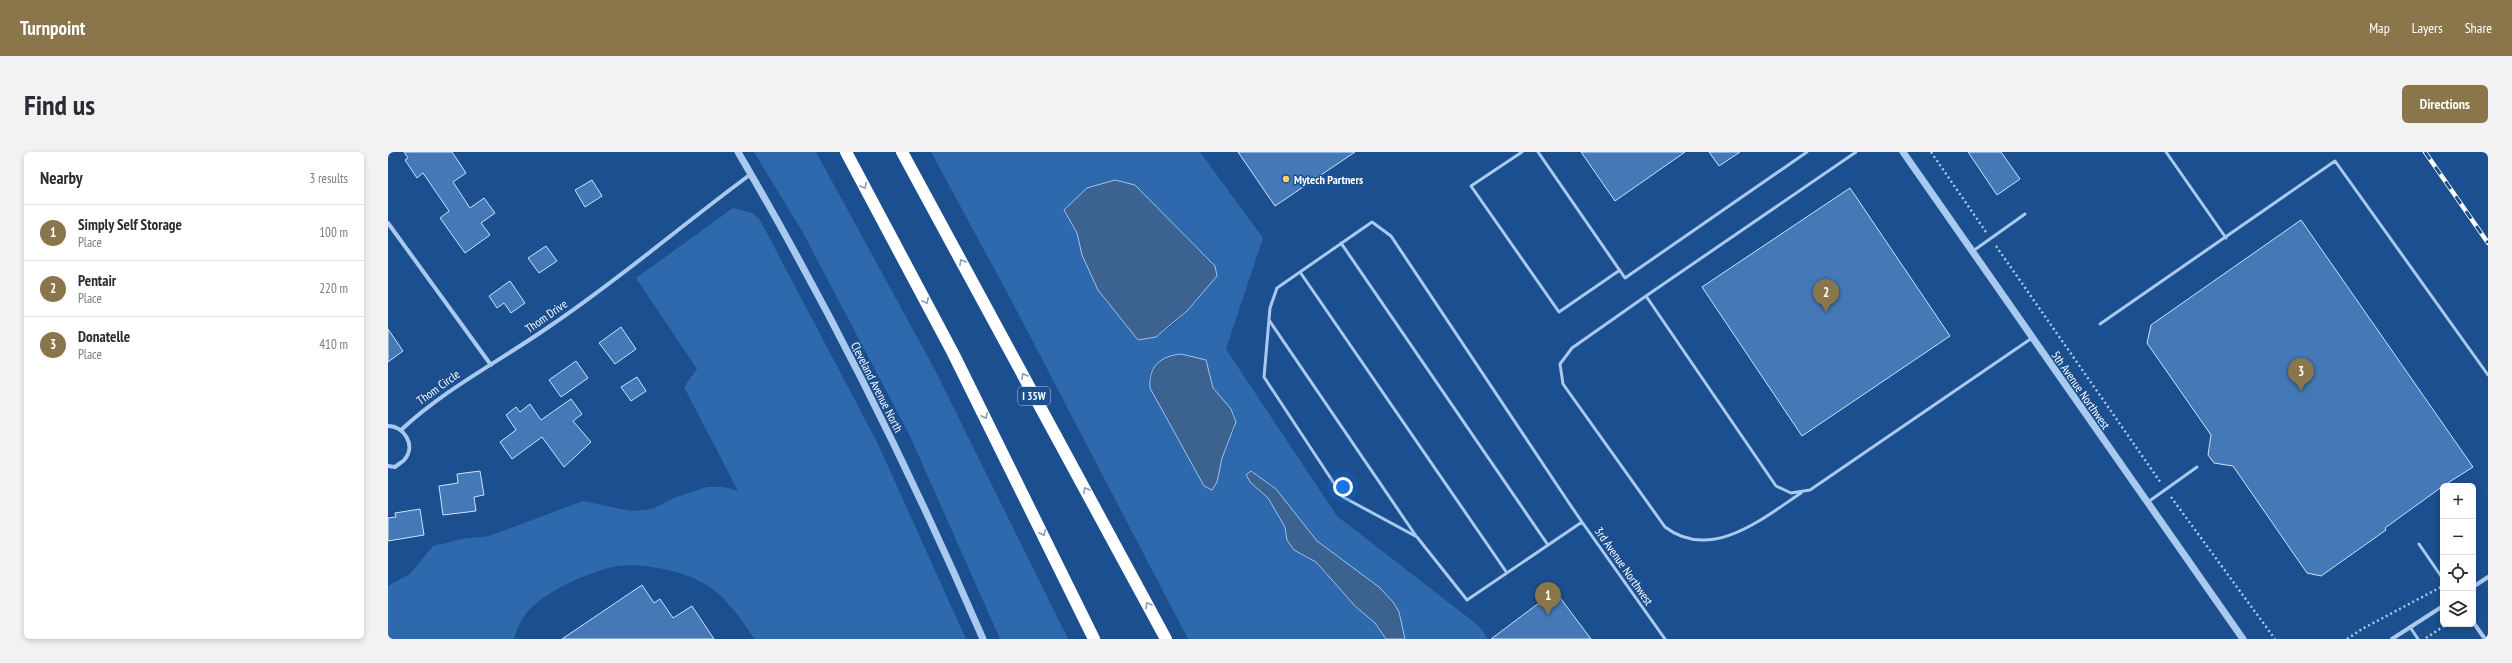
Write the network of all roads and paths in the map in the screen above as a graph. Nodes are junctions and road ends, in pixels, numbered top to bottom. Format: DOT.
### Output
graph roads {
  1 [pos="738,152"];
  2 [pos="846,152"];
  3 [pos="902,152"];
  4 [pos="1522,152"];
  5 [pos="1538,152"];
  6 [pos="1806,152"];
  7 [pos="1856,152"];
  8 [pos="1903,152"];
  9 [pos="1931,152"];
  10 [pos="2166,152"];
  11 [pos="751,174"];
  12 [pos="2025,214"];
  13 [pos="388,223"];
  14 [pos="1991,238"];
  15 [pos="2226,238"];
  16 [pos="1341,244"];
  17 [pos="1972,252"];
  18 [pos="1620,270"];
  19 [pos="1300,272"];
  20 [pos="1646,296"];
  21 [pos="1269,320"];
  22 [pos="2100,324"];
  23 [pos="2032,338"];
  24 [pos="491,365"];
  25 [pos="2488,375"];
  26 [pos="388,426"];
  27 [pos="401,430"];
  28 [pos="388,466"];
  29 [pos="2197,467"];
  30 [pos="2166,489"];
  31 [pos="1801,493"];
  32 [pos="2146,503"];
  33 [pos="1582,522"];
  34 [pos="1417,537"];
  35 [pos="2419,544"];
  36 [pos="1548,545"];
  37 [pos="1507,573"];
  38 [pos="2440,575"];
  39 [pos="2488,577"];
  40 [pos="2476,585"];
  41 [pos="2440,588"];
  42 [pos="1079,608"];
  43 [pos="2440,608"];
  44 [pos="2476,626"];
  45 [pos="2442,627"];
  46 [pos="2410,628"];
  47 [pos="983,639"];
  48 [pos="1088,639"];
  49 [pos="1094,639"];
  50 [pos="1166,639"];
  51 [pos="1665,639"];
  52 [pos="2243,639"];
  53 [pos="2274,639"];
  54 [pos="2346,639"];
  55 [pos="2392,639"];
  56 [pos="2418,639"];
  57 [pos="2424,639"];
  58 [pos="2486,639"];
  1 -- 11 [label="street, Cleveland Avenue North"];
  2 -- 42 [label="highway, one-way"];
  50 -- 3 [label="highway, I 35W, one-way"];
  4 -- 18 [label="lane"];
  5 -- 18 [label="lane"];
  6 -- 18 [label="lane"];
  7 -- 20 [label="lane"];
  8 -- 17 [label="street, 5th Avenue Northwest"];
  9 -- 14 [label="path"];
  10 -- 15 [label="lane"];
  11 -- 24 [label="street, Thom Drive"];
  11 -- 47 [label="street, Cleveland Avenue North"];
  12 -- 14 [label="lane"];
  13 -- 24 [label="street"];
  14 -- 17 [label="lane"];
  14 -- 30 [label="path"];
  15 -- 22 [label="lane"];
  15 -- 25 [label="lane"];
  16 -- 19 [label="lane"];
  16 -- 33 [label="lane, 3rd Avenue Northwest"];
  16 -- 36 [label="lane"];
  17 -- 23 [label="street, 5th Avenue Northwest"];
  19 -- 21 [label="lane"];
  19 -- 37 [label="lane"];
  20 -- 31 [label="lane"];
  20 -- 31 [label="lane"];
  21 -- 34 [label="lane"];
  21 -- 34 [label="lane"];
  23 -- 31 [label="lane"];
  23 -- 32 [label="street, 5th Avenue Northwest"];
  24 -- 27 [label="street, Thom Circle"];
  26 -- 27 [label="street"];
  27 -- 28 [label="street"];
  29 -- 30 [label="lane"];
  30 -- 32 [label="lane"];
  30 -- 53 [label="path"];
  32 -- 52 [label="street, 5th Avenue Northwest"];
  33 -- 36 [label="lane"];
  33 -- 51 [label="lane, 3rd Avenue Northwest"];
  34 -- 37 [label="lane"];
  35 -- 38 [label="lane"];
  36 -- 37 [label="lane"];
  39 -- 40 [label="street"];
  41 -- 54 [label="path"];
  42 -- 48 [label="highway"];
  42 -- 49 [label="highway"];
  43 -- 46 [label="street"];
  44 -- 58 [label="street"];
  45 -- 57 [label="path"];
  46 -- 55 [label="street"];
  46 -- 56 [label="lane"];
}
